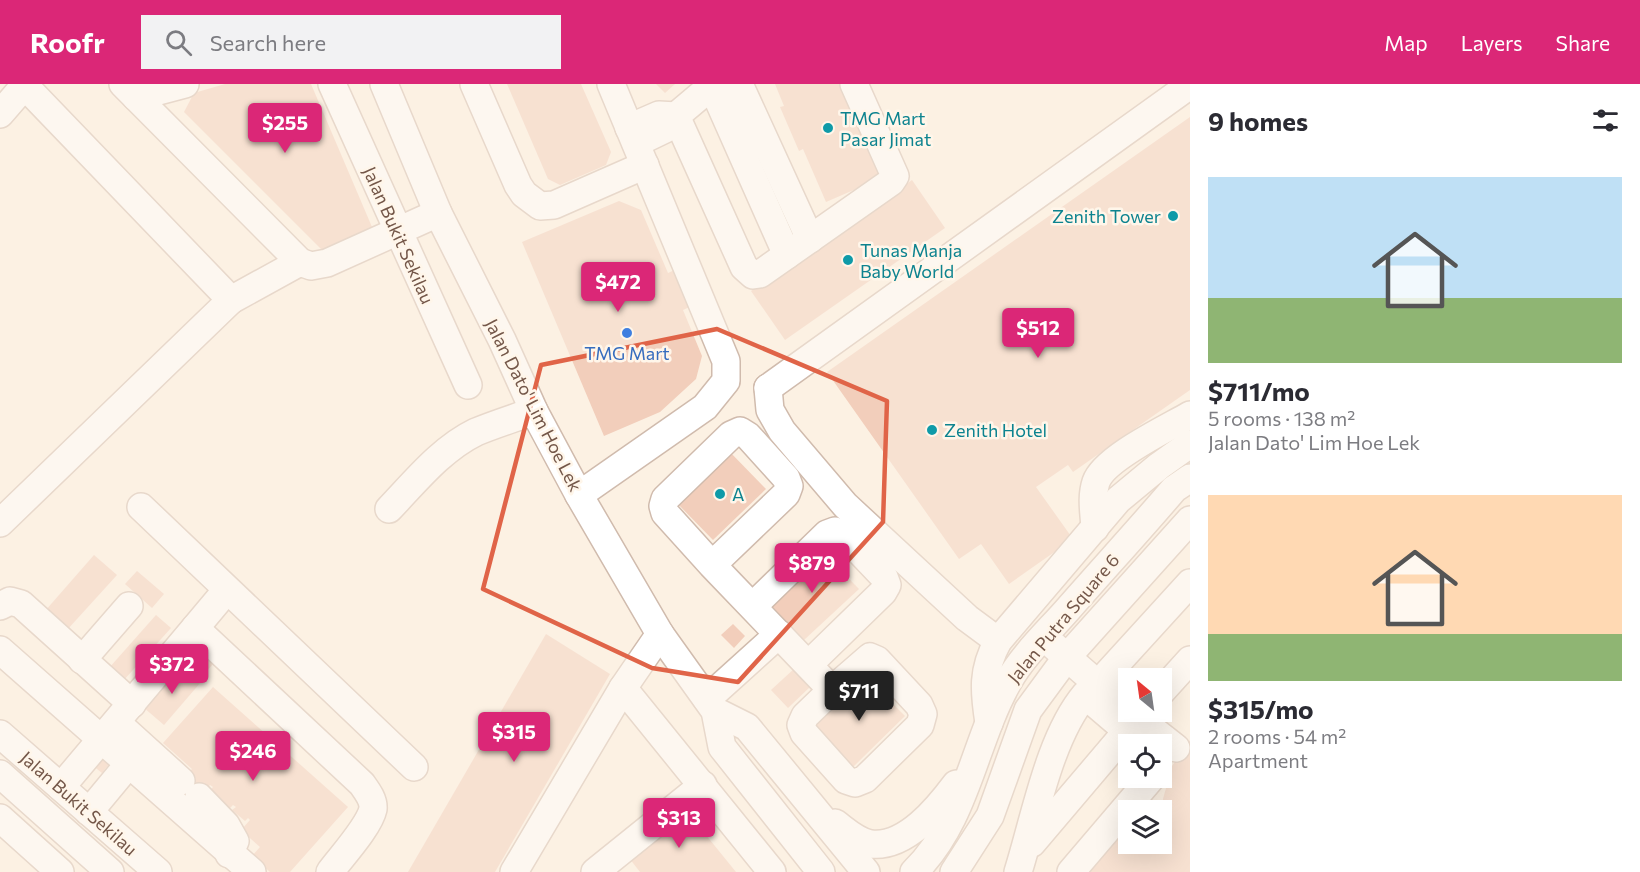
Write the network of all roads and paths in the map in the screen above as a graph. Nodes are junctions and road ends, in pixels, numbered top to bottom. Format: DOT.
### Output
graph roads {
  1 [pos="185,84"];
  2 [pos="332,84"];
  3 [pos="384,84"];
  4 [pos="474,84"];
  5 [pos="611,84"];
  6 [pos="739,84"];
  7 [pos="854,84"];
  8 [pos="713,85"];
  9 [pos="1190,85"];
  10 [pos="26,86"];
  11 [pos="129,91"];
  12 [pos="0,114"];
  13 [pos="667,120"];
  14 [pos="637,146"];
  15 [pos="438,213"];
  16 [pos="396,231"];
  17 [pos="810,239"];
  18 [pos="788,255"];
  19 [pos="300,262"];
  20 [pos="231,300"];
  21 [pos="726,381"];
  22 [pos="468,385"];
  23 [pos="768,388"];
  24 [pos="534,411"];
  25 [pos="1190,415"];
  26 [pos="1190,444"];
  27 [pos="1159,466"];
  28 [pos="1185,492"];
  29 [pos="579,495"];
  30 [pos="141,507"];
  31 [pos="389,509"];
  32 [pos="1190,520"];
  33 [pos="0,523"];
  34 [pos="1095,528"];
  35 [pos="712,565"];
  36 [pos="1190,583"];
  37 [pos="226,591"];
  38 [pos="0,606"];
  39 [pos="129,606"];
  40 [pos="753,606"];
  41 [pos="195,628"];
  42 [pos="660,634"];
  43 [pos="779,634"];
  44 [pos="1043,637"];
  45 [pos="998,641"];
  46 [pos="0,650"];
  47 [pos="1067,657"];
  48 [pos="82,660"];
  49 [pos="1190,660"];
  50 [pos="809,664"];
  51 [pos="1172,680"];
  52 [pos="1097,684"];
  53 [pos="622,688"];
  54 [pos="1118,688"];
  55 [pos="832,690"];
  56 [pos="1118,703"];
  57 [pos="711,705"];
  58 [pos="117,722"];
  59 [pos="1128,722"];
  60 [pos="1141,722"];
  61 [pos="989,723"];
  62 [pos="0,734"];
  63 [pos="1176,748"];
  64 [pos="978,754"];
  65 [pos="129,765"];
  66 [pos="414,767"];
  67 [pos="0,774"];
  68 [pos="703,785"];
  69 [pos="61,787"];
  70 [pos="1143,788"];
  71 [pos="810,804"];
  72 [pos="89,812"];
  73 [pos="990,816"];
  74 [pos="0,818"];
  75 [pos="229,854"];
  76 [pos="1022,861"];
  77 [pos="612,867"];
  78 [pos="60,872"];
  79 [pos="110,872"];
  80 [pos="158,872"];
  81 [pos="252,872"];
  82 [pos="330,872"];
  83 [pos="514,872"];
  84 [pos="772,872"];
  85 [pos="821,872"];
  86 [pos="866,872"];
  87 [pos="914,872"];
  88 [pos="954,872"];
  89 [pos="971,872"];
  90 [pos="1071,872"];
  1 -- 11 [label="street"];
  2 -- 16 [label="street, Jalan Bukit Sekilau"];
  3 -- 15 [label="street, Jalan Dato' Lim Hoe Lek"];
  4 -- 14 [label="street"];
  5 -- 14 [label="street"];
  6 -- 17 [label="street"];
  7 -- 17 [label="street"];
  8 -- 13 [label="street"];
  8 -- 18 [label="street"];
  9 -- 23 [label="street"];
  10 -- 12 [label="street"];
  10 -- 20 [label="street"];
  11 -- 19 [label="street"];
  13 -- 14 [label="street"];
  13 -- 18 [label="street"];
  14 -- 21 [label="street"];
  15 -- 16 [label="street"];
  15 -- 24 [label="street, Jalan Dato' Lim Hoe Lek"];
  16 -- 19 [label="street"];
  16 -- 22 [label="street, Jalan Bukit Sekilau"];
  17 -- 18 [label="street"];
  19 -- 20 [label="street"];
  20 -- 33 [label="street"];
  21 -- 23 [label="street"];
  21 -- 29 [label="street"];
  23 -- 45 [label="street"];
  24 -- 29 [label="street, Jalan Dato' Lim Hoe Lek"];
  24 -- 31 [label="street"];
  25 -- 34 [label="street"];
  26 -- 27 [label="street"];
  27 -- 28 [label="street"];
  27 -- 34 [label="street"];
  28 -- 44 [label="street, Jalan Putra Square 6"];
  29 -- 42 [label="street, Jalan Dato' Lim Hoe Lek"];
  30 -- 37 [label="street"];
  32 -- 47 [label="street, Jalan Putra Square 6"];
  34 -- 45 [label="street"];
  35 -- 35 [label="street"];
  35 -- 40 [label="street"];
  36 -- 52 [label="street"];
  37 -- 41 [label="street"];
  37 -- 66 [label="street"];
  38 -- 48 [label="street"];
  39 -- 48 [label="street"];
  40 -- 43 [label="street"];
  40 -- 50 [label="street"];
  41 -- 58 [label="street"];
  41 -- 82 [label="street"];
  42 -- 53 [label="street"];
  42 -- 57 [label="street, Jalan Dato' Lim Hoe Lek"];
  43 -- 50 [label="street"];
  43 -- 57 [label="street"];
  44 -- 47 [label="street"];
  44 -- 61 [label="street, Jalan Putra Square 6"];
  45 -- 61 [label="street"];
  46 -- 58 [label="street"];
  47 -- 52 [label="street"];
  47 -- 73 [label="street, Jalan Putra Square 6"];
  48 -- 58 [label="street"];
  49 -- 51 [label="street"];
  50 -- 55 [label="street"];
  52 -- 54 [label="street"];
  52 -- 56 [label="street"];
  52 -- 76 [label="street"];
  53 -- 68 [label="street"];
  53 -- 83 [label="street"];
  55 -- 55 [label="street"];
  57 -- 71 [label="street, Jalan Dato' Lim Hoe Lek"];
  57 -- 85 [label="street, Jalan Dato' Lim Hoe Lek"];
  58 -- 65 [label="street"];
  58 -- 69 [label="street"];
  58 -- 75 [label="street"];
  59 -- 76 [label="street"];
  60 -- 63 [label="street"];
  61 -- 64 [label="street, Jalan Putra Square 6"];
  62 -- 69 [label="street, Jalan Bukit Sekilau"];
  64 -- 71 [label="street"];
  64 -- 87 [label="street, Jalan Putra Square 6"];
  65 -- 72 [label="street"];
  65 -- 75 [label="street"];
  67 -- 79 [label="street"];
  68 -- 77 [label="street"];
  68 -- 84 [label="street"];
  69 -- 72 [label="street, Jalan Bukit Sekilau"];
  70 -- 90 [label="street"];
  71 -- 86 [label="street, Jalan Dato' Lim Hoe Lek"];
  72 -- 80 [label="street, Jalan Bukit Sekilau"];
  73 -- 88 [label="street, Jalan Putra Square 6"];
  73 -- 89 [label="street"];
  74 -- 78 [label="street"];
  75 -- 81 [label="street"];
}
